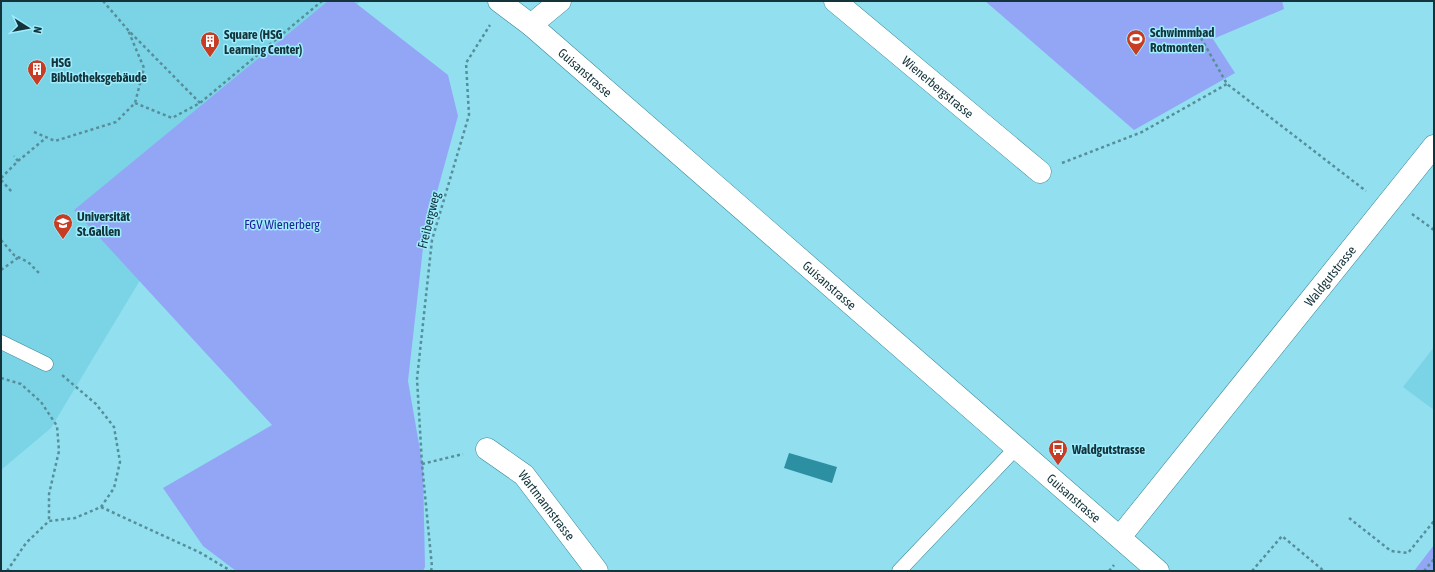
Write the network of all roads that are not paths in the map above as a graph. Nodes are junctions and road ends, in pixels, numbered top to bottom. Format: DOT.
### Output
graph roads {
  1 [pos="500,1"];
  2 [pos="560,1"];
  3 [pos="835,1"];
  4 [pos="530,25"];
  5 [pos="1434,146"];
  6 [pos="1040,172"];
  7 [pos="1,342"];
  8 [pos="46,364"];
  9 [pos="1016,448"];
  10 [pos="487,449"];
  11 [pos="1120,537"];
  12 [pos="596,571"];
  13 [pos="899,571"];
  14 [pos="1158,571"];
  1 -- 4 [label="street, Guisanstrasse"];
  2 -- 4 [label="street"];
  3 -- 6 [label="street, Wienerbergstrasse"];
  4 -- 9 [label="street, Guisanstrasse"];
  5 -- 11 [label="street, Waldgutstrasse"];
  7 -- 8 [label="lane"];
  9 -- 11 [label="street, Guisanstrasse"];
  9 -- 13 [label="lane"];
  10 -- 12 [label="street, Wartmannstrasse"];
  11 -- 14 [label="street, Guisanstrasse"];
}
